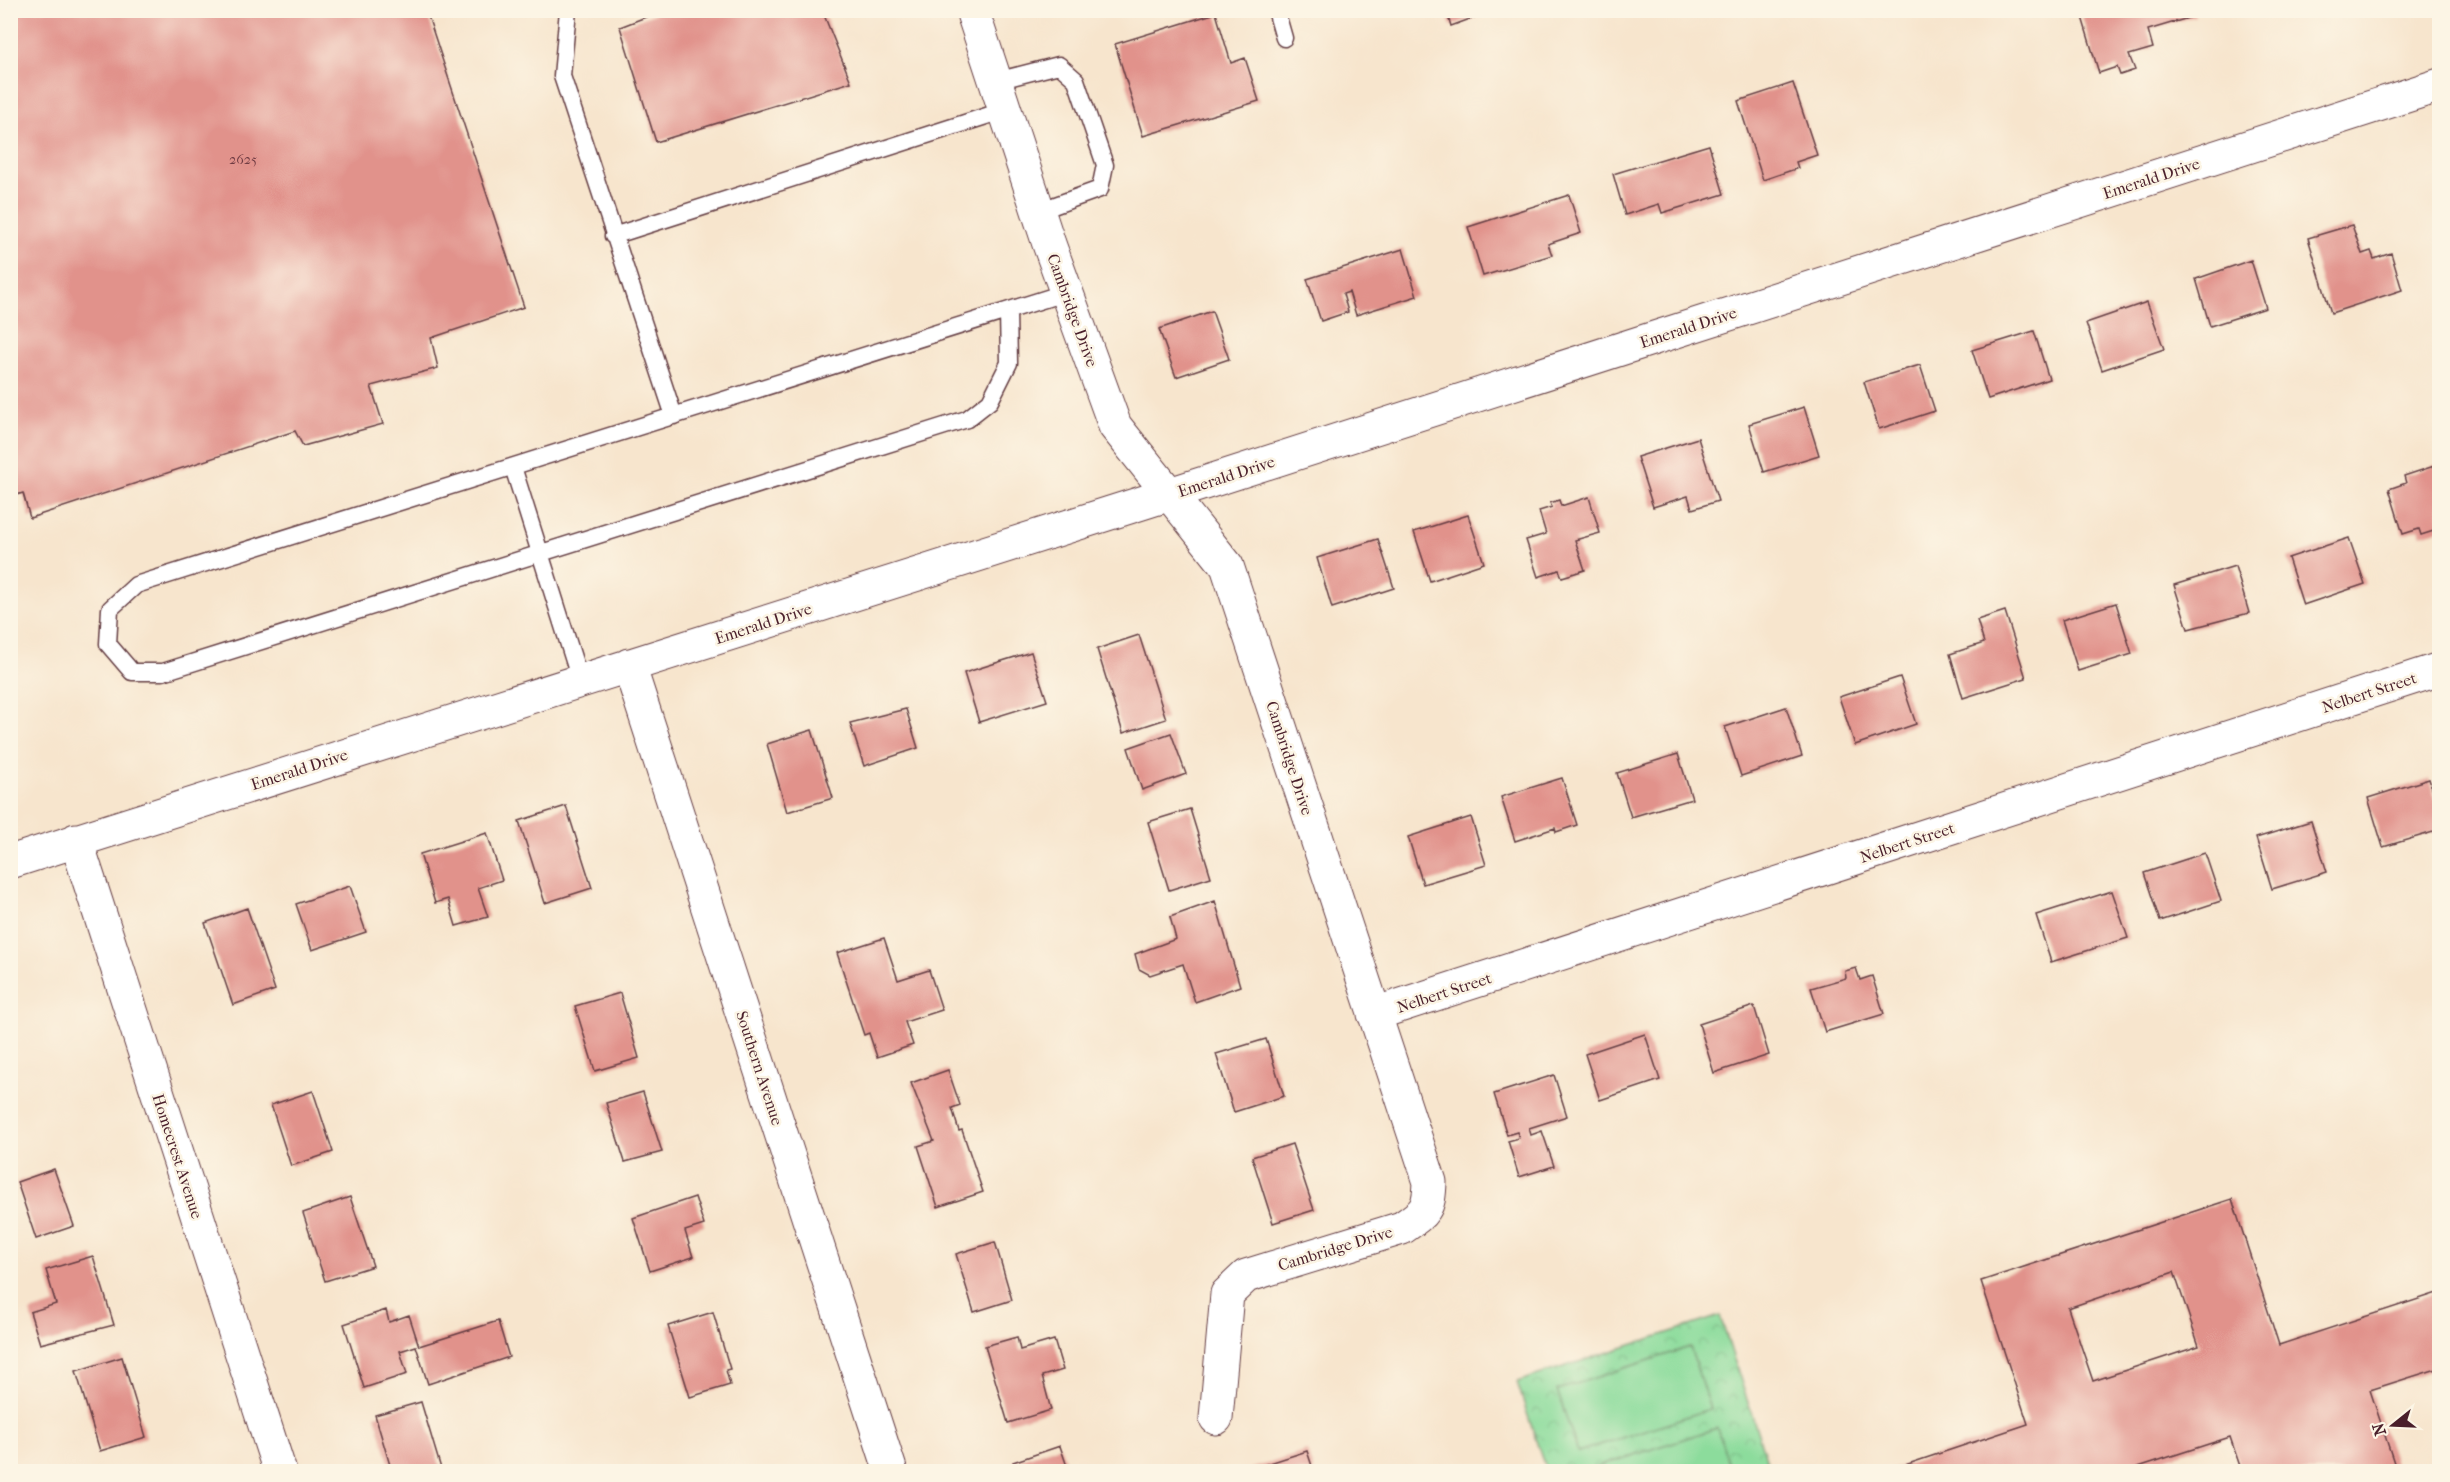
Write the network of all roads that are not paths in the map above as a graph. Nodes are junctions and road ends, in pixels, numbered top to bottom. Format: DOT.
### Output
graph roads {
  1 [pos="568,10"];
  2 [pos="972,10"];
  3 [pos="1276,10"];
  4 [pos="1284,38"];
  5 [pos="2439,85"];
  6 [pos="1000,96"];
  7 [pos="1039,211"];
  8 [pos="613,236"];
  9 [pos="1067,292"];
  10 [pos="1008,311"];
  11 [pos="674,416"];
  12 [pos="513,467"];
  13 [pos="1170,494"];
  14 [pos="539,554"];
  15 [pos="629,665"];
  16 [pos="2439,669"];
  17 [pos="580,680"];
  18 [pos="76,840"];
  19 [pos="10,862"];
  20 [pos="1374,1014"];
  21 [pos="1216,1418"];
  22 [pos="280,1472"];
  23 [pos="891,1472"];
  1 -- 8 [label="lane"];
  2 -- 6 [label="street, Cambridge Drive"];
  3 -- 4 [label="lane"];
  5 -- 13 [label="street, Emerald Drive"];
  6 -- 7 [label="street, Cambridge Drive"];
  6 -- 7 [label="lane"];
  6 -- 8 [label="lane"];
  7 -- 9 [label="street, Cambridge Drive"];
  8 -- 11 [label="lane"];
  9 -- 10 [label="lane"];
  9 -- 13 [label="street, Cambridge Drive"];
  10 -- 11 [label="lane"];
  10 -- 14 [label="lane"];
  11 -- 12 [label="lane"];
  12 -- 14 [label="lane"];
  12 -- 14 [label="lane"];
  13 -- 15 [label="street, Emerald Drive"];
  13 -- 20 [label="street, Cambridge Drive"];
  14 -- 17 [label="lane"];
  15 -- 17 [label="street, Emerald Drive"];
  15 -- 23 [label="street, Southern Avenue"];
  16 -- 20 [label="street, Nelbert Street"];
  17 -- 18 [label="street, Emerald Drive"];
  18 -- 19 [label="street, Emerald Drive"];
  18 -- 22 [label="street, Homecrest Avenue"];
  20 -- 21 [label="street, Cambridge Drive"];
}
